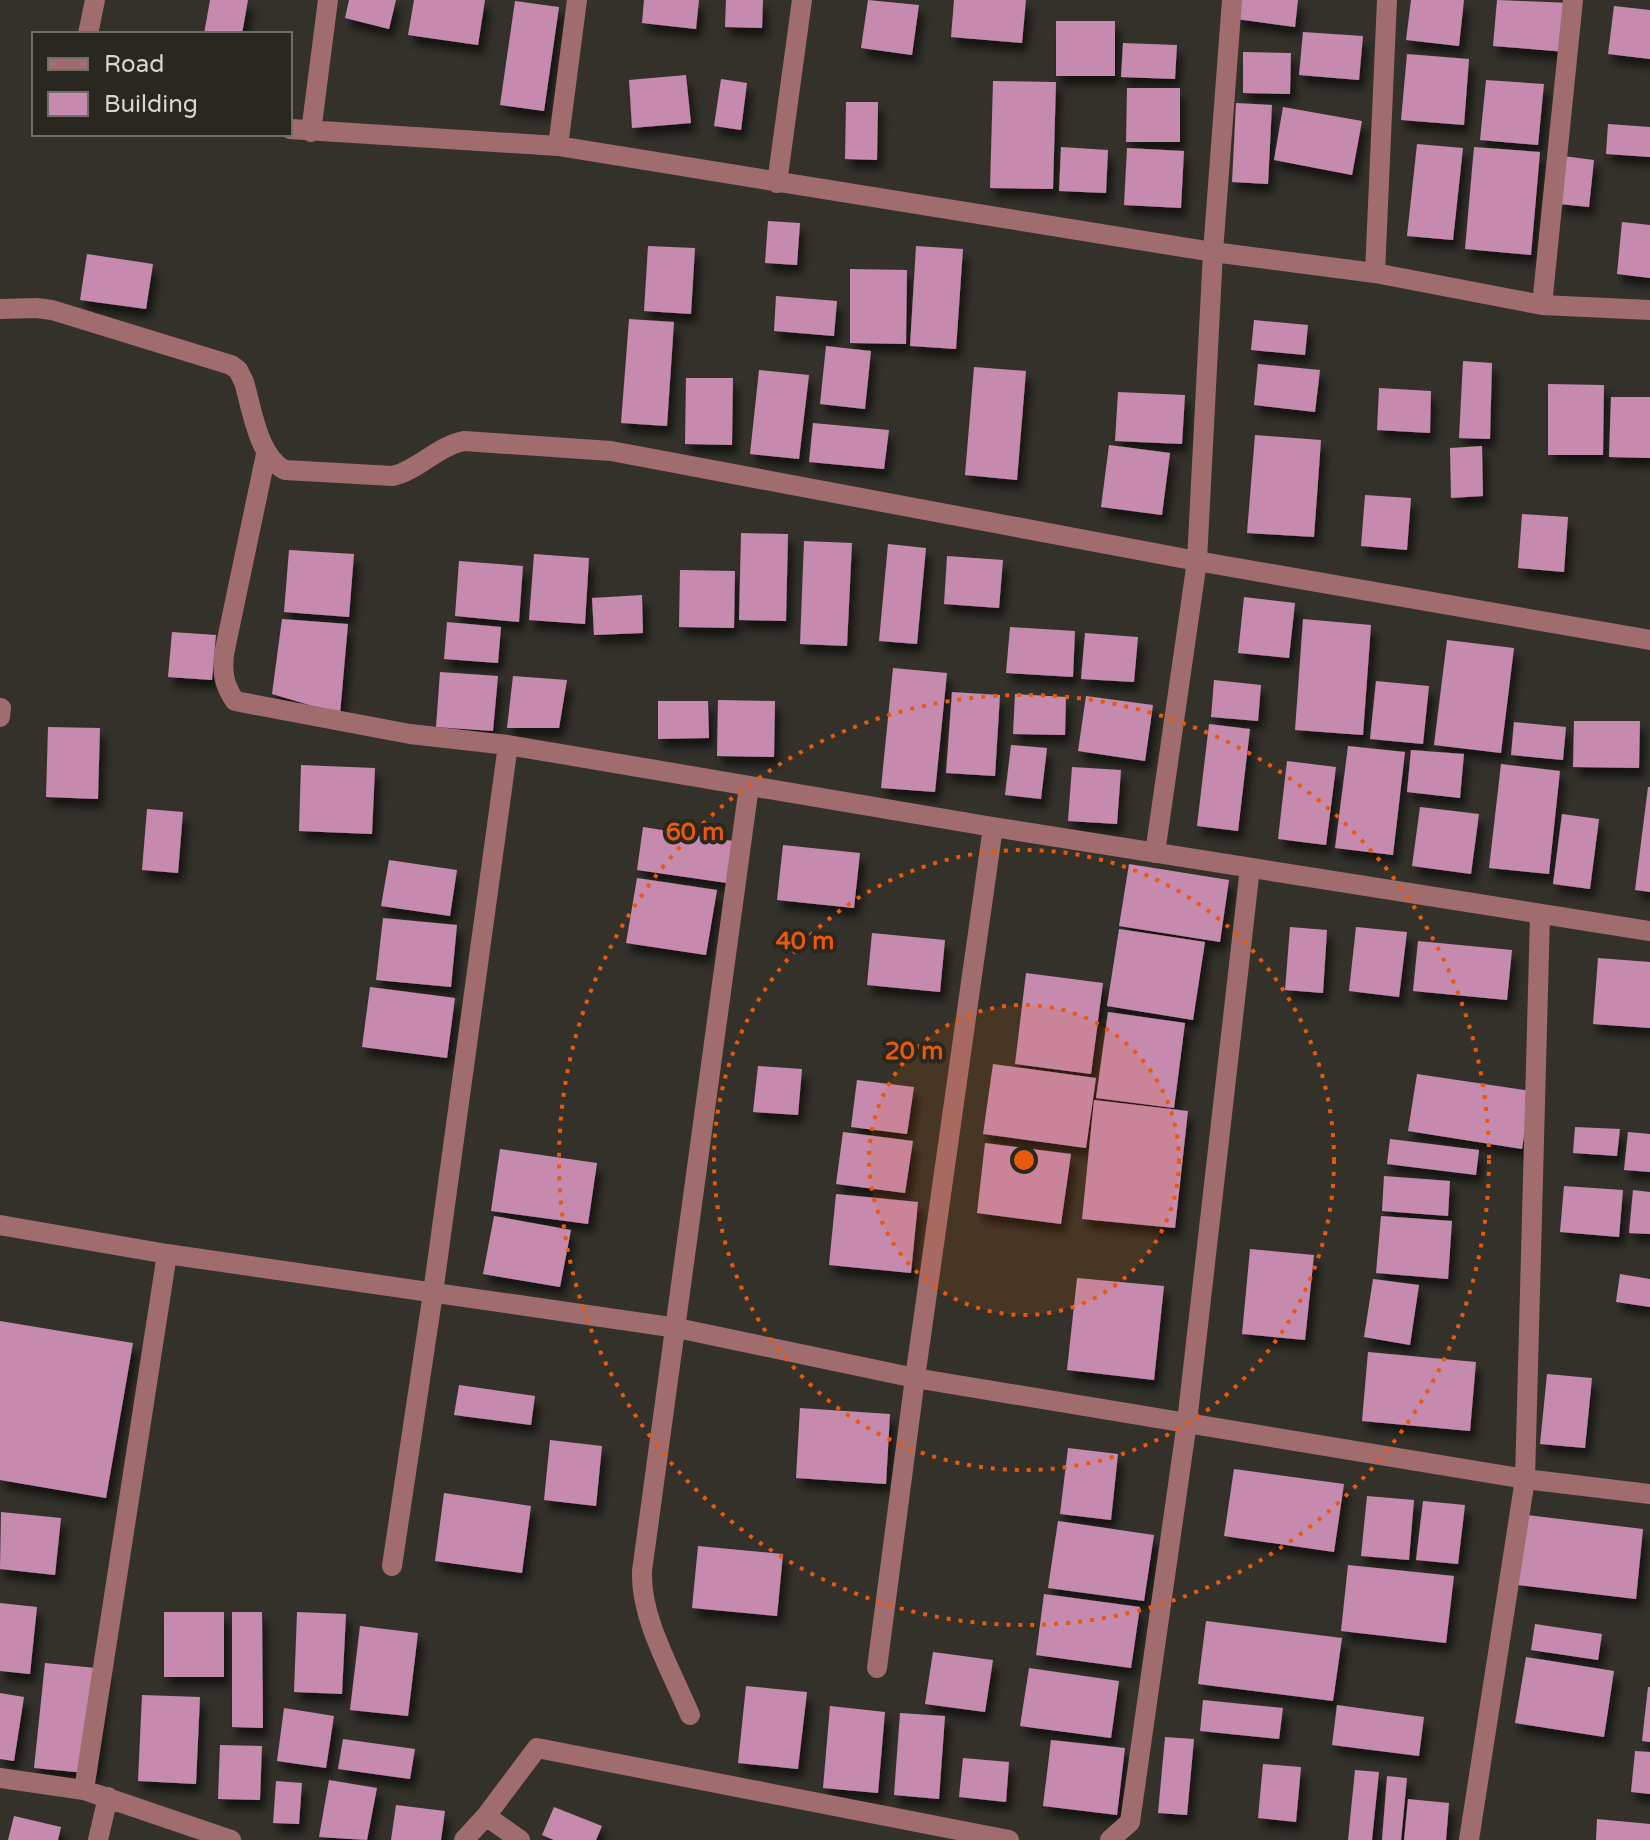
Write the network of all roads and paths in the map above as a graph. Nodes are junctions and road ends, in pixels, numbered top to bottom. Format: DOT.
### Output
graph roads {
  1 [pos="95,0"];
  2 [pos="328,0"];
  3 [pos="577,0"];
  4 [pos="802,0"];
  5 [pos="1232,0"];
  6 [pos="1387,0"];
  7 [pos="1573,0"];
  8 [pos="88,32"];
  9 [pos="292,129"];
  10 [pos="311,132"];
  11 [pos="558,146"];
  12 [pos="777,183"];
  13 [pos="1213,252"];
  14 [pos="1375,273"];
  15 [pos="1542,305"];
  16 [pos="0,309"];
  17 [pos="1650,310"];
  18 [pos="266,454"];
  19 [pos="1197,561"];
  20 [pos="1650,640"];
  21 [pos="508,745"];
  22 [pos="749,786"];
  23 [pos="993,827"];
  24 [pos="1155,853"];
  25 [pos="1250,868"];
  26 [pos="1540,915"];
  27 [pos="1650,931"];
  28 [pos="0,1225"];
  29 [pos="167,1254"];
  30 [pos="433,1293"];
  31 [pos="677,1328"];
  32 [pos="915,1378"];
  33 [pos="1187,1422"];
  34 [pos="1525,1479"];
  35 [pos="1650,1494"];
  36 [pos="392,1566"];
  37 [pos="877,1668"];
  38 [pos="690,1715"];
  39 [pos="0,1778"];
  40 [pos="84,1790"];
  41 [pos="108,1797"];
  42 [pos="486,1816"];
  43 [pos="98,1840"];
  44 [pos="231,1840"];
  45 [pos="464,1840"];
  46 [pos="520,1840"];
  47 [pos="1009,1840"];
  48 [pos="1110,1840"];
  49 [pos="1469,1840"];
  1 -- 8 [label="street"];
  2 -- 10 [label="street"];
  3 -- 11 [label="street"];
  4 -- 12 [label="street"];
  5 -- 13 [label="street"];
  6 -- 14 [label="street"];
  7 -- 15 [label="street"];
  9 -- 10 [label="street"];
  10 -- 11 [label="street"];
  11 -- 12 [label="street"];
  12 -- 13 [label="street"];
  13 -- 14 [label="street"];
  13 -- 19 [label="street"];
  14 -- 15 [label="street"];
  15 -- 17 [label="street"];
  16 -- 18 [label="street"];
  18 -- 19 [label="street"];
  18 -- 21 [label="street"];
  19 -- 20 [label="street"];
  19 -- 24 [label="street"];
  21 -- 22 [label="street"];
  21 -- 30 [label="street"];
  22 -- 23 [label="street"];
  22 -- 31 [label="street"];
  23 -- 24 [label="street"];
  23 -- 32 [label="street"];
  24 -- 25 [label="street"];
  25 -- 26 [label="street"];
  25 -- 33 [label="street"];
  26 -- 27 [label="street"];
  26 -- 34 [label="street"];
  28 -- 29 [label="street"];
  29 -- 30 [label="street"];
  29 -- 40 [label="street"];
  30 -- 31 [label="street"];
  30 -- 36 [label="street"];
  31 -- 32 [label="street"];
  31 -- 38 [label="street"];
  32 -- 33 [label="street"];
  32 -- 37 [label="street"];
  33 -- 34 [label="street"];
  33 -- 48 [label="street"];
  34 -- 35 [label="street"];
  34 -- 49 [label="street"];
  39 -- 40 [label="street"];
  40 -- 41 [label="street"];
  41 -- 43 [label="street"];
  41 -- 44 [label="street"];
  42 -- 45 [label="street"];
  42 -- 46 [label="street"];
  42 -- 47 [label="street"];
}
